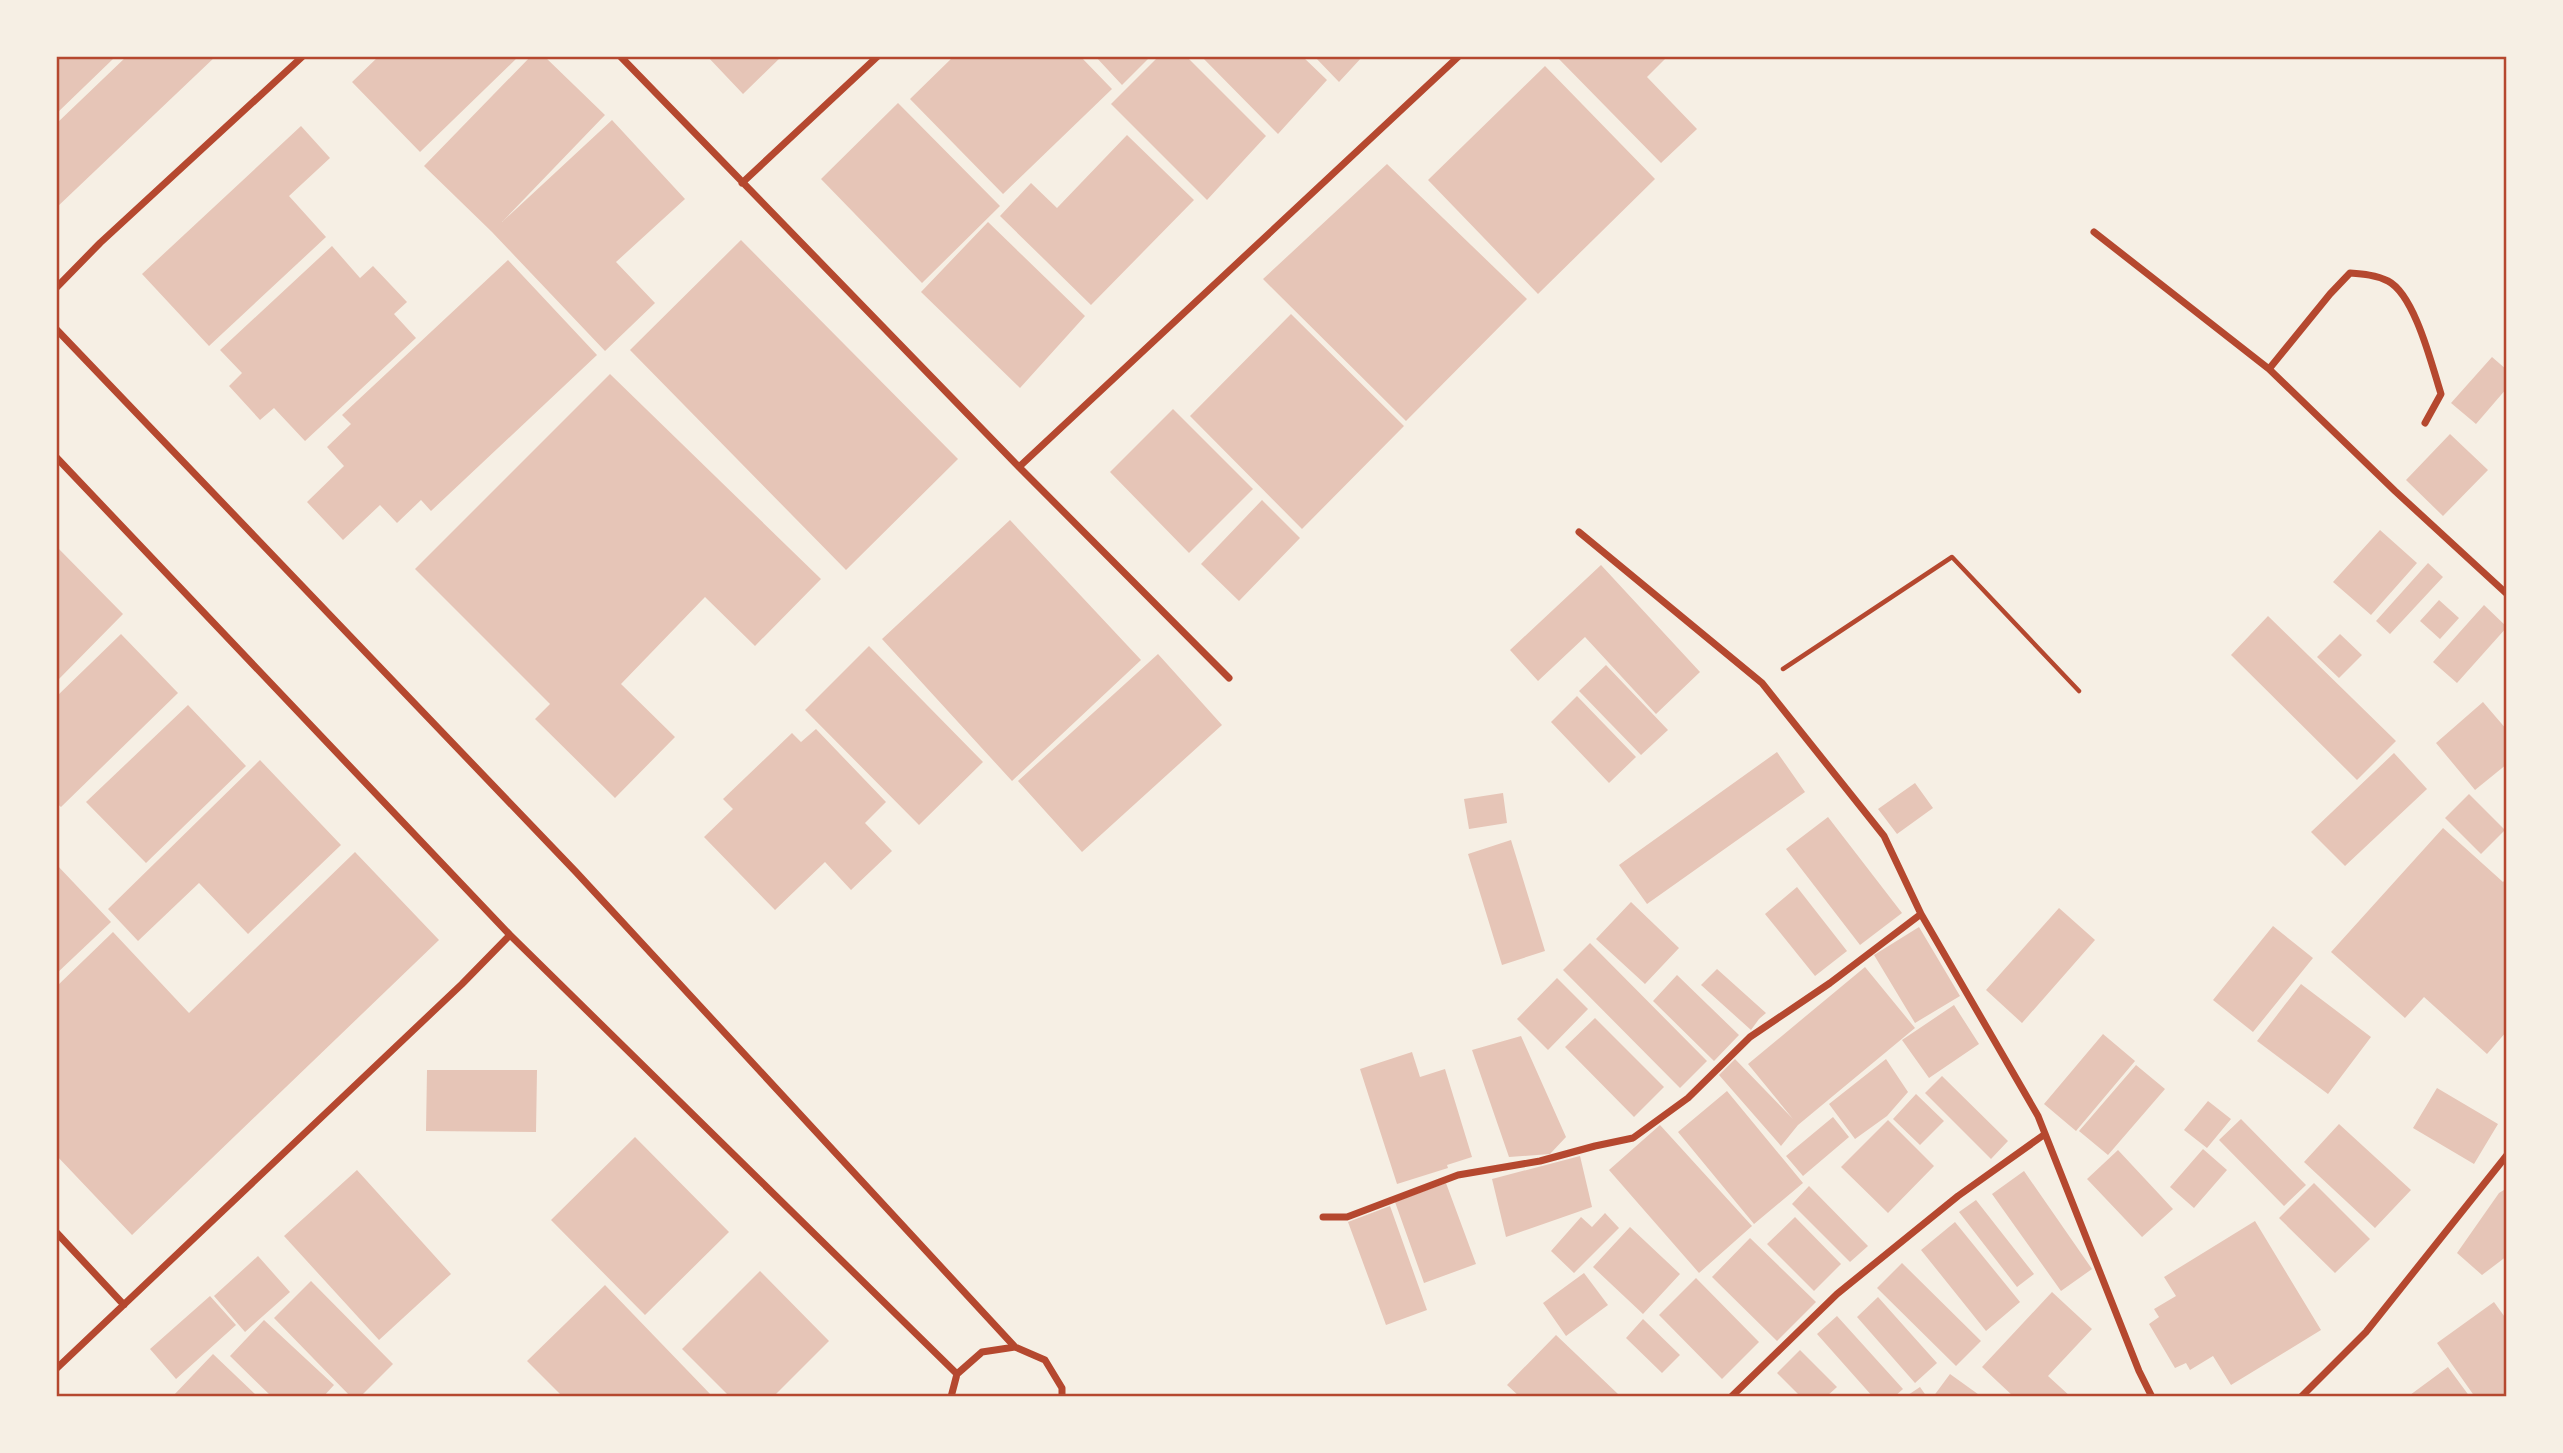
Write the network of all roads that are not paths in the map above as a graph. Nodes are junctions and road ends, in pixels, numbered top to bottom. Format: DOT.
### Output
graph roads {
  1 [pos="303,56"];
  2 [pos="620,56"];
  3 [pos="878,56"];
  4 [pos="1459,56"];
  5 [pos="742,183"];
  6 [pos="2094,232"];
  7 [pos="56,288"];
  8 [pos="56,328"];
  9 [pos="2269,369"];
  10 [pos="2425,423"];
  11 [pos="56,457"];
  12 [pos="1019,467"];
  13 [pos="1579,532"];
  14 [pos="2507,594"];
  15 [pos="1229,678"];
  16 [pos="1921,914"];
  17 [pos="510,935"];
  18 [pos="2045,1134"];
  19 [pos="2507,1155"];
  20 [pos="1323,1217"];
  21 [pos="56,1232"];
  22 [pos="124,1305"];
  23 [pos="1015,1347"];
  24 [pos="56,1369"];
  25 [pos="957,1374"];
  26 [pos="951,1397"];
  27 [pos="1062,1397"];
  28 [pos="1731,1397"];
  29 [pos="2152,1397"];
  30 [pos="2301,1397"];
  1 -- 7 [label="street"];
  2 -- 5 [label="street"];
  3 -- 5 [label="street"];
  4 -- 12 [label="street"];
  5 -- 12 [label="street"];
  6 -- 9 [label="street"];
  8 -- 23 [label="street"];
  9 -- 10 [label="street"];
  9 -- 14 [label="street"];
  11 -- 17 [label="street"];
  12 -- 15 [label="street"];
  13 -- 16 [label="street"];
  16 -- 18 [label="street"];
  16 -- 20 [label="street"];
  17 -- 22 [label="street"];
  17 -- 25 [label="street"];
  18 -- 28 [label="street"];
  18 -- 29 [label="street"];
  19 -- 30 [label="street"];
  21 -- 22 [label="street"];
  22 -- 24 [label="street"];
  23 -- 25 [label="street"];
  23 -- 27 [label="street"];
  25 -- 26 [label="street"];
}
